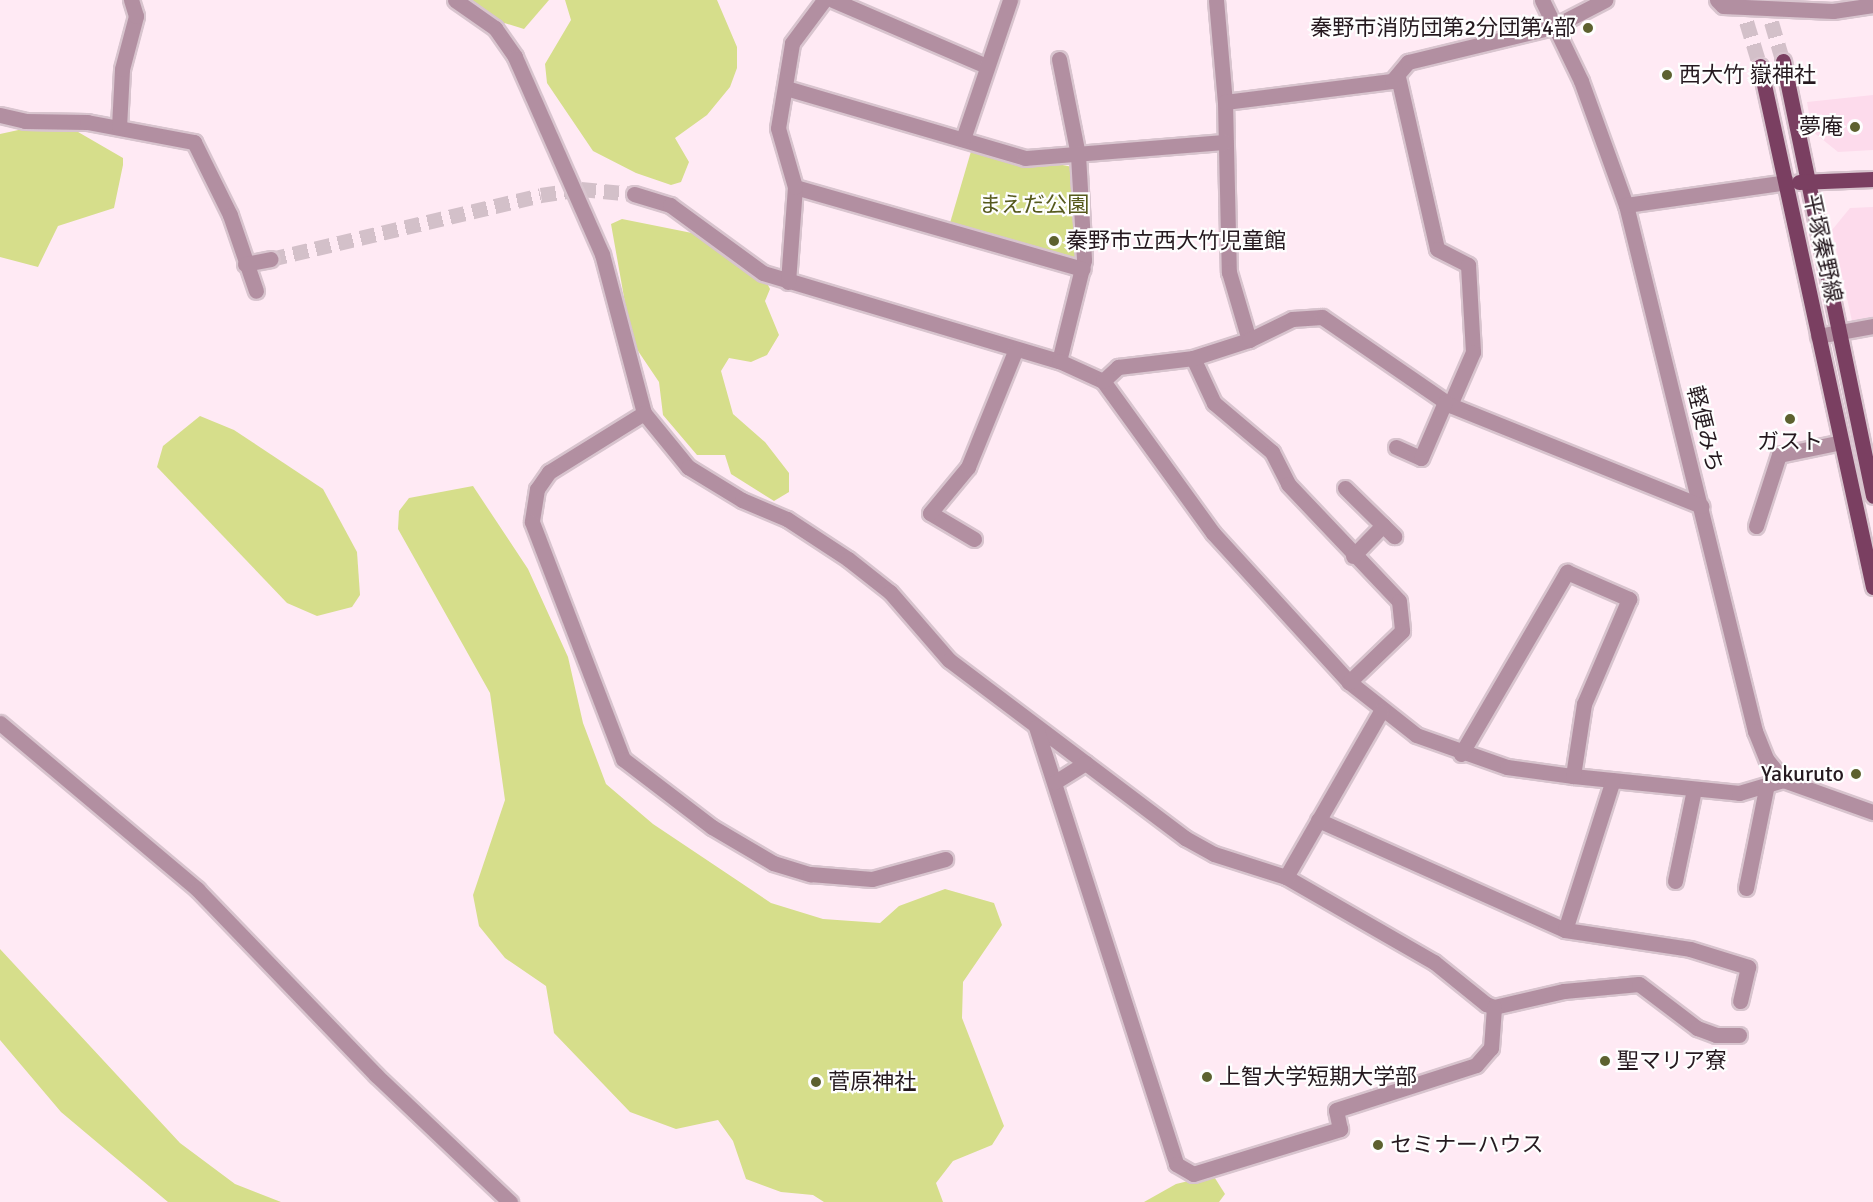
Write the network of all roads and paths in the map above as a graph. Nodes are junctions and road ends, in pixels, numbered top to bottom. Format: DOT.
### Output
graph roads {
  1 [pos="131,0"];
  2 [pos="455,0"];
  3 [pos="824,0"];
  4 [pos="833,0"];
  5 [pos="1010,0"];
  6 [pos="1216,0"];
  7 [pos="1542,0"];
  8 [pos="1605,0"];
  9 [pos="1717,0"];
  10 [pos="1867,3"];
  11 [pos="1761,4"];
  12 [pos="1553,27"];
  13 [pos="1059,59"];
  14 [pos="1783,61"];
  15 [pos="984,65"];
  16 [pos="1760,66"];
  17 [pos="1398,76"];
  18 [pos="786,88"];
  19 [pos="1225,102"];
  20 [pos="0,115"];
  21 [pos="119,127"];
  22 [pos="963,139"];
  23 [pos="1225,142"];
  24 [pos="1078,155"];
  25 [pos="1873,179"];
  26 [pos="1786,182"];
  27 [pos="1807,182"];
  28 [pos="795,187"];
  29 [pos="634,194"];
  30 [pos="1626,205"];
  31 [pos="271,259"];
  32 [pos="245,264"];
  33 [pos="1083,269"];
  34 [pos="788,282"];
  35 [pos="256,291"];
  36 [pos="1873,326"];
  37 [pos="1840,332"];
  38 [pos="1818,336"];
  39 [pos="1250,340"];
  40 [pos="1016,349"];
  41 [pos="1193,358"];
  42 [pos="1059,361"];
  43 [pos="1102,381"];
  44 [pos="1448,403"];
  45 [pos="644,413"];
  46 [pos="1842,442"];
  47 [pos="1396,447"];
  48 [pos="1345,488"];
  49 [pos="1873,496"];
  50 [pos="935,505"];
  51 [pos="1701,506"];
  52 [pos="918,513"];
  53 [pos="1756,526"];
  54 [pos="974,539"];
  55 [pos="1353,556"];
  56 [pos="1873,586"];
  57 [pos="1348,682"];
  58 [pos="1381,711"];
  59 [pos="0,723"];
  60 [pos="1036,727"];
  61 [pos="1461,754"];
  62 [pos="1086,763"];
  63 [pos="1574,776"];
  64 [pos="1613,780"];
  65 [pos="1784,780"];
  66 [pos="1055,782"];
  67 [pos="1694,789"];
  68 [pos="1766,789"];
  69 [pos="1873,812"];
  70 [pos="1318,820"];
  71 [pos="945,859"];
  72 [pos="1286,877"];
  73 [pos="1675,881"];
  74 [pos="1746,888"];
  75 [pos="1565,930"];
  76 [pos="1740,1001"];
  77 [pos="1494,1007"];
  78 [pos="1739,1035"];
  79 [pos="510,1202"];
  1 -- 21 [label="street"];
  2 -- 45 [label="street"];
  3 -- 18 [label="street"];
  4 -- 15 [label="street"];
  5 -- 15 [label="street"];
  6 -- 19 [label="street"];
  7 -- 12 [label="street, 軽便みち"];
  8 -- 12 [label="street"];
  9 -- 11 [label="street"];
  10 -- 11 [label="street"];
  12 -- 17 [label="street"];
  12 -- 30 [label="street, 軽便みち"];
  13 -- 24 [label="street"];
  14 -- 27 [label="main road"];
  15 -- 22 [label="street"];
  16 -- 26 [label="main road"];
  17 -- 19 [label="street"];
  17 -- 44 [label="street"];
  18 -- 22 [label="street"];
  18 -- 28 [label="street"];
  19 -- 23 [label="street"];
  20 -- 21 [label="street"];
  21 -- 32 [label="street"];
  22 -- 24 [label="street"];
  23 -- 24 [label="street"];
  23 -- 39 [label="street"];
  24 -- 33 [label="street"];
  25 -- 27 [label="main road"];
  26 -- 27 [label="main road, 平塚秦野線"];
  26 -- 30 [label="street"];
  26 -- 38 [label="main road, 平塚秦野線"];
  27 -- 37 [label="main road, 平塚秦野線"];
  28 -- 33 [label="street"];
  28 -- 34 [label="street"];
  29 -- 34 [label="street"];
  30 -- 51 [label="street, 軽便みち"];
  31 -- 32 [label="street"];
  32 -- 35 [label="street"];
  33 -- 42 [label="street"];
  34 -- 40 [label="street"];
  36 -- 37 [label="street"];
  37 -- 38 [label="street"];
  37 -- 49 [label="main road, 平塚秦野線"];
  38 -- 46 [label="main road, 平塚秦野線"];
  39 -- 41 [label="street"];
  39 -- 44 [label="street"];
  40 -- 42 [label="street"];
  40 -- 50 [label="street"];
  41 -- 43 [label="street"];
  41 -- 55 [label="street"];
  42 -- 43 [label="street"];
  43 -- 57 [label="street"];
  44 -- 47 [label="street"];
  44 -- 51 [label="street"];
  45 -- 60 [label="street"];
  45 -- 71 [label="street"];
  46 -- 53 [label="street"];
  46 -- 56 [label="main road, 平塚秦野線"];
  48 -- 55 [label="street"];
  50 -- 52 [label="street"];
  50 -- 54 [label="street"];
  51 -- 65 [label="street, 軽便みち"];
  55 -- 57 [label="street"];
  57 -- 58 [label="street"];
  58 -- 61 [label="street"];
  58 -- 70 [label="street"];
  59 -- 79 [label="street"];
  60 -- 62 [label="street"];
  60 -- 66 [label="street"];
  61 -- 63 [label="street"];
  61 -- 63 [label="street"];
  62 -- 66 [label="street"];
  62 -- 72 [label="street"];
  63 -- 64 [label="street"];
  64 -- 67 [label="street"];
  64 -- 75 [label="street"];
  65 -- 68 [label="street"];
  65 -- 69 [label="street"];
  66 -- 77 [label="street"];
  67 -- 68 [label="street"];
  67 -- 73 [label="street"];
  68 -- 74 [label="street"];
  70 -- 72 [label="street"];
  70 -- 75 [label="street"];
  72 -- 77 [label="street"];
  75 -- 76 [label="street"];
  77 -- 78 [label="street"];
}
